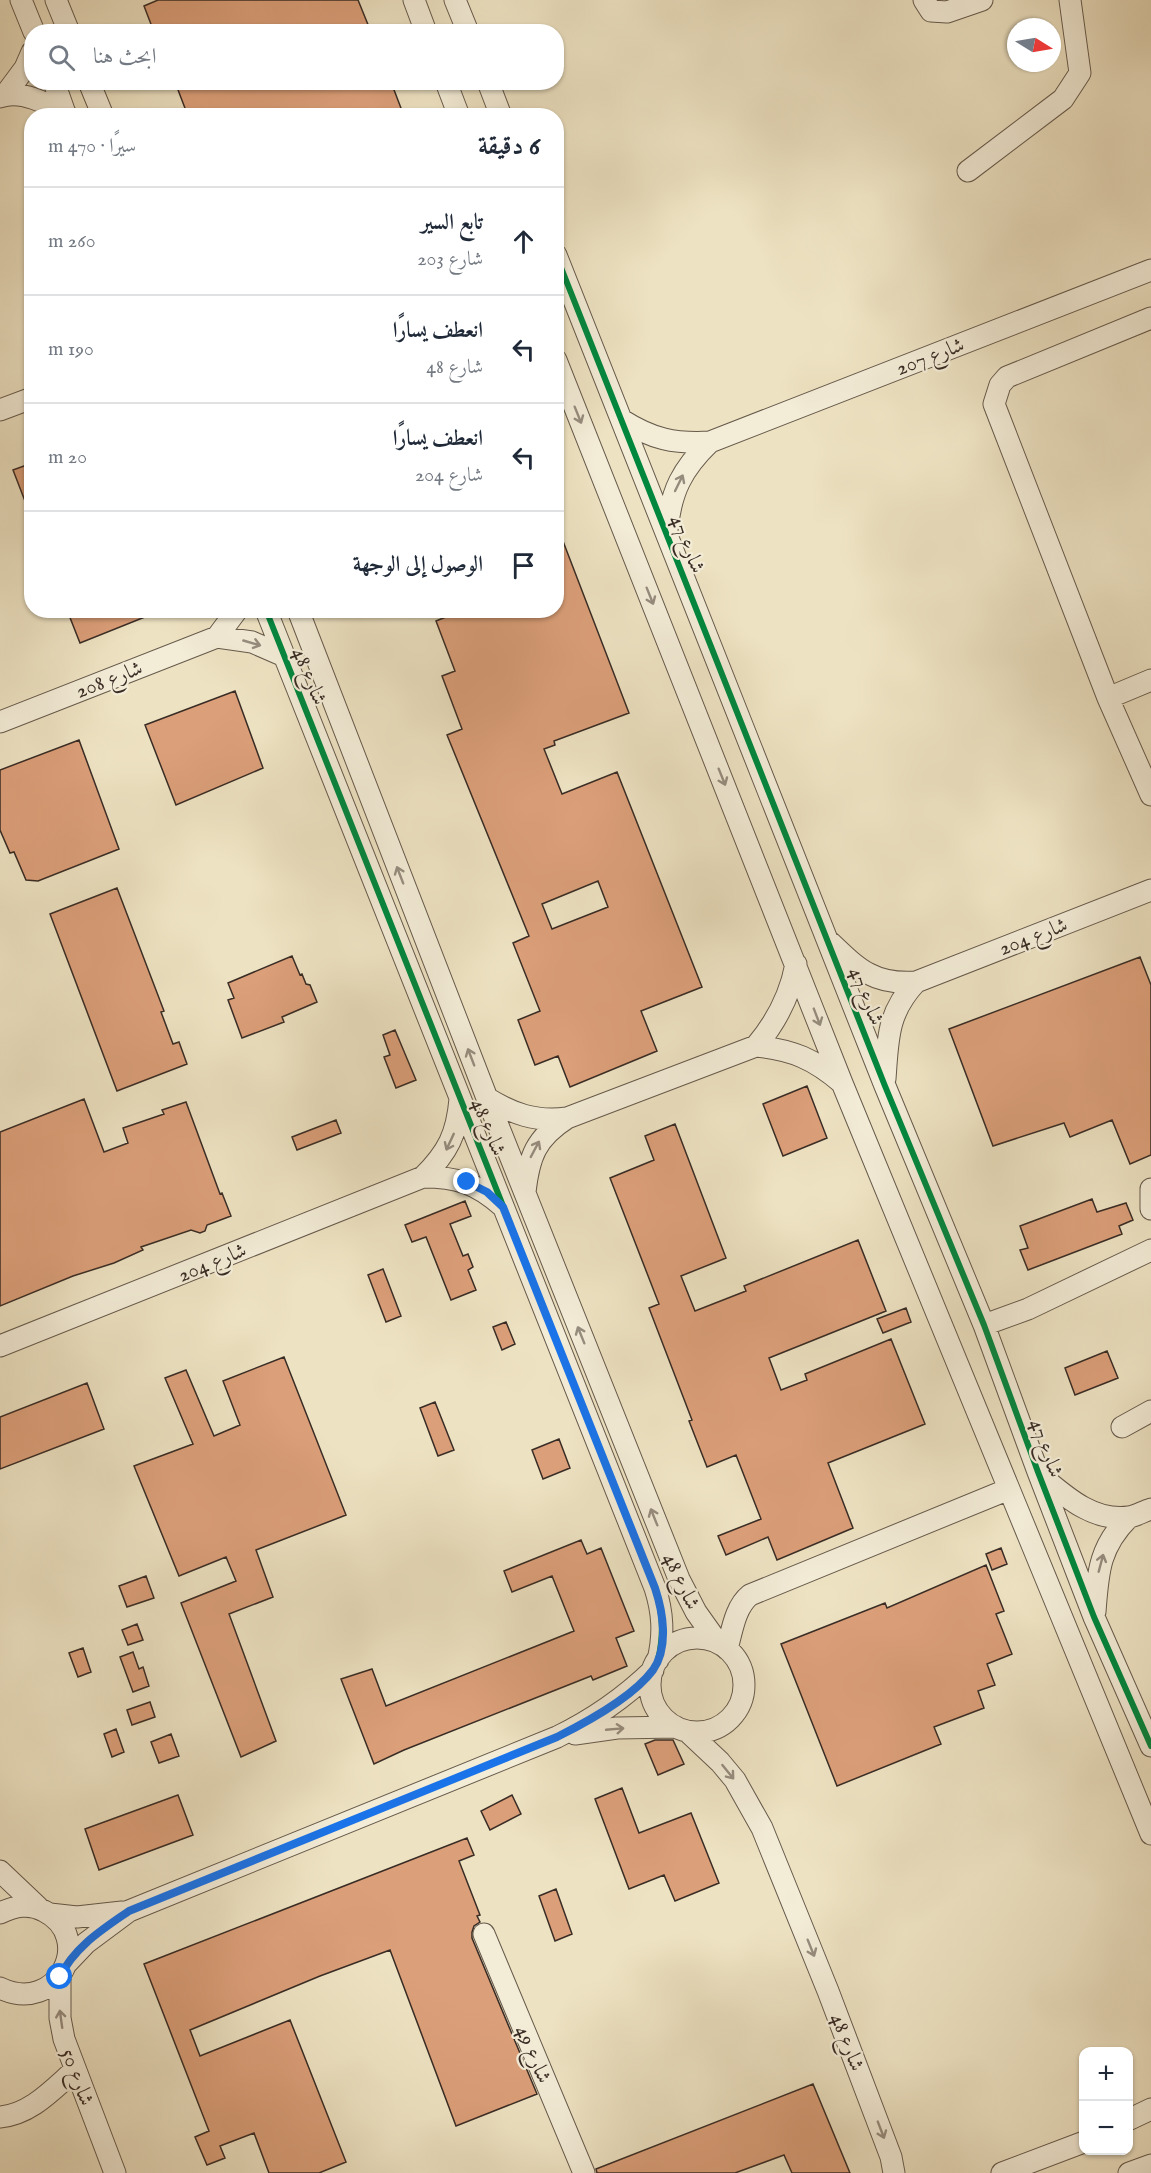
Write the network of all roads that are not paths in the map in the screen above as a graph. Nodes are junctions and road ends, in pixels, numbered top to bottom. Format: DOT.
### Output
graph roads {
  1 [pos="21,0"];
  2 [pos="56,0"];
  3 [pos="414,0"];
  4 [pos="456,0"];
  5 [pos="465,0"];
  6 [pos="924,0"];
  7 [pos="982,0"];
  8 [pos="1070,0"];
  9 [pos="31,24"];
  10 [pos="66,24"];
  11 [pos="423,24"];
  12 [pos="465,24"];
  13 [pos="466,24"];
  14 [pos="24,69"];
  15 [pos="57,90"];
  16 [pos="92,90"];
  17 [pos="449,90"];
  18 [pos="491,90"];
  19 [pos="3,96"];
  20 [pos="52,108"];
  21 [pos="63,108"];
  22 [pos="100,108"];
  23 [pos="456,108"];
  24 [pos="498,108"];
  25 [pos="968,171"];
  26 [pos="1151,270"];
  27 [pos="564,275"];
  28 [pos="1151,318"];
  29 [pos="564,380"];
  30 [pos="24,401"];
  31 [pos="0,410"];
  32 [pos="622,420"];
  33 [pos="710,442"];
  34 [pos="666,533"];
  35 [pos="231,618"];
  36 [pos="269,618"];
  37 [pos="301,618"];
  38 [pos="218,637"];
  39 [pos="284,656"];
  40 [pos="1151,680"];
  41 [pos="1108,698"];
  42 [pos="0,722"];
  43 [pos="1151,795"];
  44 [pos="1151,890"];
  45 [pos="827,939"];
  46 [pos="796,964"];
  47 [pos="916,982"];
  48 [pos="756,1046"];
  49 [pos="842,1083"];
  50 [pos="885,1086"];
  51 [pos="460,1098"];
  52 [pos="487,1098"];
  53 [pos="567,1118"];
  54 [pos="423,1177"];
  55 [pos="1151,1189"];
  56 [pos="525,1193"];
  57 [pos="503,1207"];
  58 [pos="1151,1209"];
  59 [pos="1151,1250"];
  60 [pos="984,1325"];
  61 [pos="0,1346"];
  62 [pos="1151,1411"];
  63 [pos="1122,1426"];
  64 [pos="1038,1472"];
  65 [pos="1009,1489"];
  66 [pos="1151,1509"];
  67 [pos="1129,1517"];
  68 [pos="1094,1617"];
  69 [pos="723,1646"];
  70 [pos="655,1665"];
  71 [pos="681,1729"];
  72 [pos="557,1737"];
  73 [pos="1151,1746"];
  74 [pos="1151,1834"];
  75 [pos="0,1871"];
  76 [pos="44,1911"];
  77 [pos="129,1911"];
  78 [pos="0,1913"];
  79 [pos="484,1934"];
  80 [pos="64,1970"];
  81 [pos="0,1988"];
  82 [pos="75,2070"];
  83 [pos="1151,2109"];
  84 [pos="0,2117"];
  85 [pos="1133,2118"];
  86 [pos="1079,2144"];
  87 [pos="1151,2164"];
  88 [pos="115,2173"];
  89 [pos="584,2173"];
  90 [pos="894,2173"];
  91 [pos="1002,2173"];
  92 [pos="1129,2173"];
  1 -- 9 [label="street"];
  2 -- 10 [label="street"];
  3 -- 11 [label="street"];
  4 -- 12 [label="street"];
  5 -- 13 [label="street"];
  6 -- 7 [label="street"];
  8 -- 25 [label="street"];
  14 -- 19 [label="street"];
  15 -- 21 [label="street"];
  16 -- 22 [label="street"];
  17 -- 23 [label="street"];
  18 -- 24 [label="street"];
  19 -- 20 [label="street"];
  26 -- 33 [label="street, شارع 207"];
  27 -- 32 [label="street, شارع 47"];
  28 -- 41 [label="street"];
  29 -- 46 [label="street, one-way"];
  30 -- 31 [label="street"];
  32 -- 33 [label="street, شارع 207"];
  32 -- 34 [label="street, شارع 47"];
  34 -- 33 [label="street, شارع 207, one-way"];
  34 -- 45 [label="street, شارع 47"];
  35 -- 38 [label="street"];
  36 -- 39 [label="street, شارع 48"];
  52 -- 37 [label="street, شارع 48, one-way"];
  38 -- 39 [label="street, شارع 208, one-way"];
  38 -- 42 [label="street, شارع 208"];
  39 -- 51 [label="street, شارع 48"];
  40 -- 41 [label="street"];
  41 -- 43 [label="street"];
  44 -- 47 [label="street, شارع 204"];
  45 -- 47 [label="street, شارع 204"];
  45 -- 50 [label="street, شارع 47"];
  46 -- 48 [label="street"];
  46 -- 49 [label="street, one-way"];
  47 -- 50 [label="street"];
  48 -- 49 [label="street"];
  48 -- 53 [label="street"];
  49 -- 65 [label="street"];
  50 -- 60 [label="street, شارع 47"];
  51 -- 54 [label="street, شارع 204, one-way"];
  51 -- 57 [label="street, شارع 48"];
  52 -- 53 [label="street"];
  52 -- 56 [label="street, شارع 48"];
  56 -- 53 [label="street, one-way"];
  54 -- 57 [label="street, شارع 204"];
  54 -- 61 [label="street, شارع 204"];
  55 -- 58 [label="street"];
  69 -- 56 [label="street, شارع 48, one-way"];
  57 -- 70 [label="street, شارع 48"];
  59 -- 60 [label="street"];
  60 -- 64 [label="street, شارع 47"];
  62 -- 63 [label="street"];
  64 -- 67 [label="street"];
  64 -- 68 [label="street, شارع 47"];
  65 -- 69 [label="street"];
  65 -- 74 [label="street"];
  66 -- 67 [label="street"];
  68 -- 67 [label="street, one-way"];
  68 -- 73 [label="street, شارع 47"];
  69 -- 70 [label="street"];
  69 -- 71 [label="street"];
  70 -- 71 [label="street"];
  70 -- 72 [label="street"];
  72 -- 71 [label="street, one-way"];
  71 -- 90 [label="street, شارع 48, one-way"];
  72 -- 77 [label="street"];
  75 -- 76 [label="street"];
  76 -- 77 [label="street"];
  76 -- 78 [label="street"];
  76 -- 80 [label="street, شارع 50"];
  77 -- 80 [label="street"];
  79 -- 89 [label="street, شارع 49"];
  80 -- 81 [label="street"];
  82 -- 80 [label="street, شارع 50, one-way"];
  82 -- 84 [label="street"];
  82 -- 88 [label="street, شارع 50"];
  83 -- 85 [label="street"];
  86 -- 91 [label="street"];
  87 -- 92 [label="street"];
}
